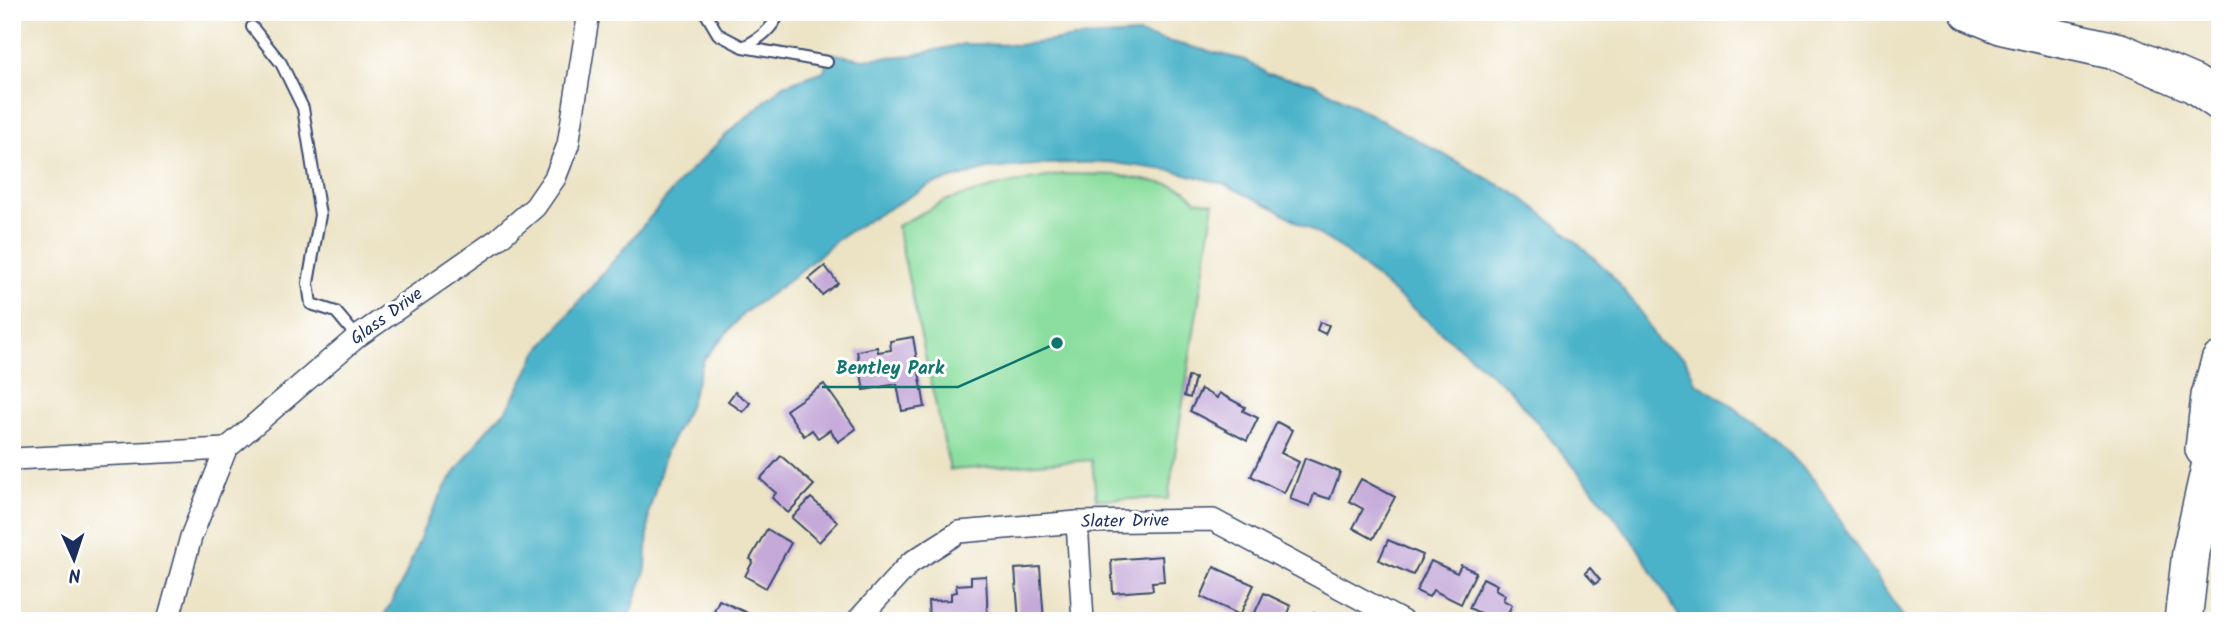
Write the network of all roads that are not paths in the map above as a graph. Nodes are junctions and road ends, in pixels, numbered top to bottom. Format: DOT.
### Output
graph roads {
  1 [pos="589,12"];
  2 [pos="705,12"];
  3 [pos="780,12"];
  4 [pos="1969,12"];
  5 [pos="252,27"];
  6 [pos="743,47"];
  7 [pos="827,62"];
  8 [pos="2220,102"];
  9 [pos="357,337"];
  10 [pos="2220,361"];
  11 [pos="2220,423"];
  12 [pos="226,449"];
  13 [pos="12,459"];
  14 [pos="1077,523"];
  15 [pos="2191,552"];
  16 [pos="168,621"];
  17 [pos="857,621"];
  18 [pos="1083,621"];
  19 [pos="1402,621"];
  20 [pos="2183,621"];
  1 -- 9 [label="street, Glass Drive"];
  2 -- 6 [label="lane"];
  3 -- 6 [label="lane"];
  4 -- 8 [label="highway"];
  5 -- 9 [label="lane"];
  6 -- 7 [label="lane"];
  9 -- 12 [label="street, Glass Drive"];
  10 -- 15 [label="highway"];
  11 -- 15 [label="highway"];
  12 -- 13 [label="street"];
  12 -- 16 [label="street, Glass Drive"];
  14 -- 17 [label="street, Slater Drive"];
  14 -- 18 [label="street"];
  14 -- 19 [label="street, Slater Drive"];
  15 -- 20 [label="highway"];
}
